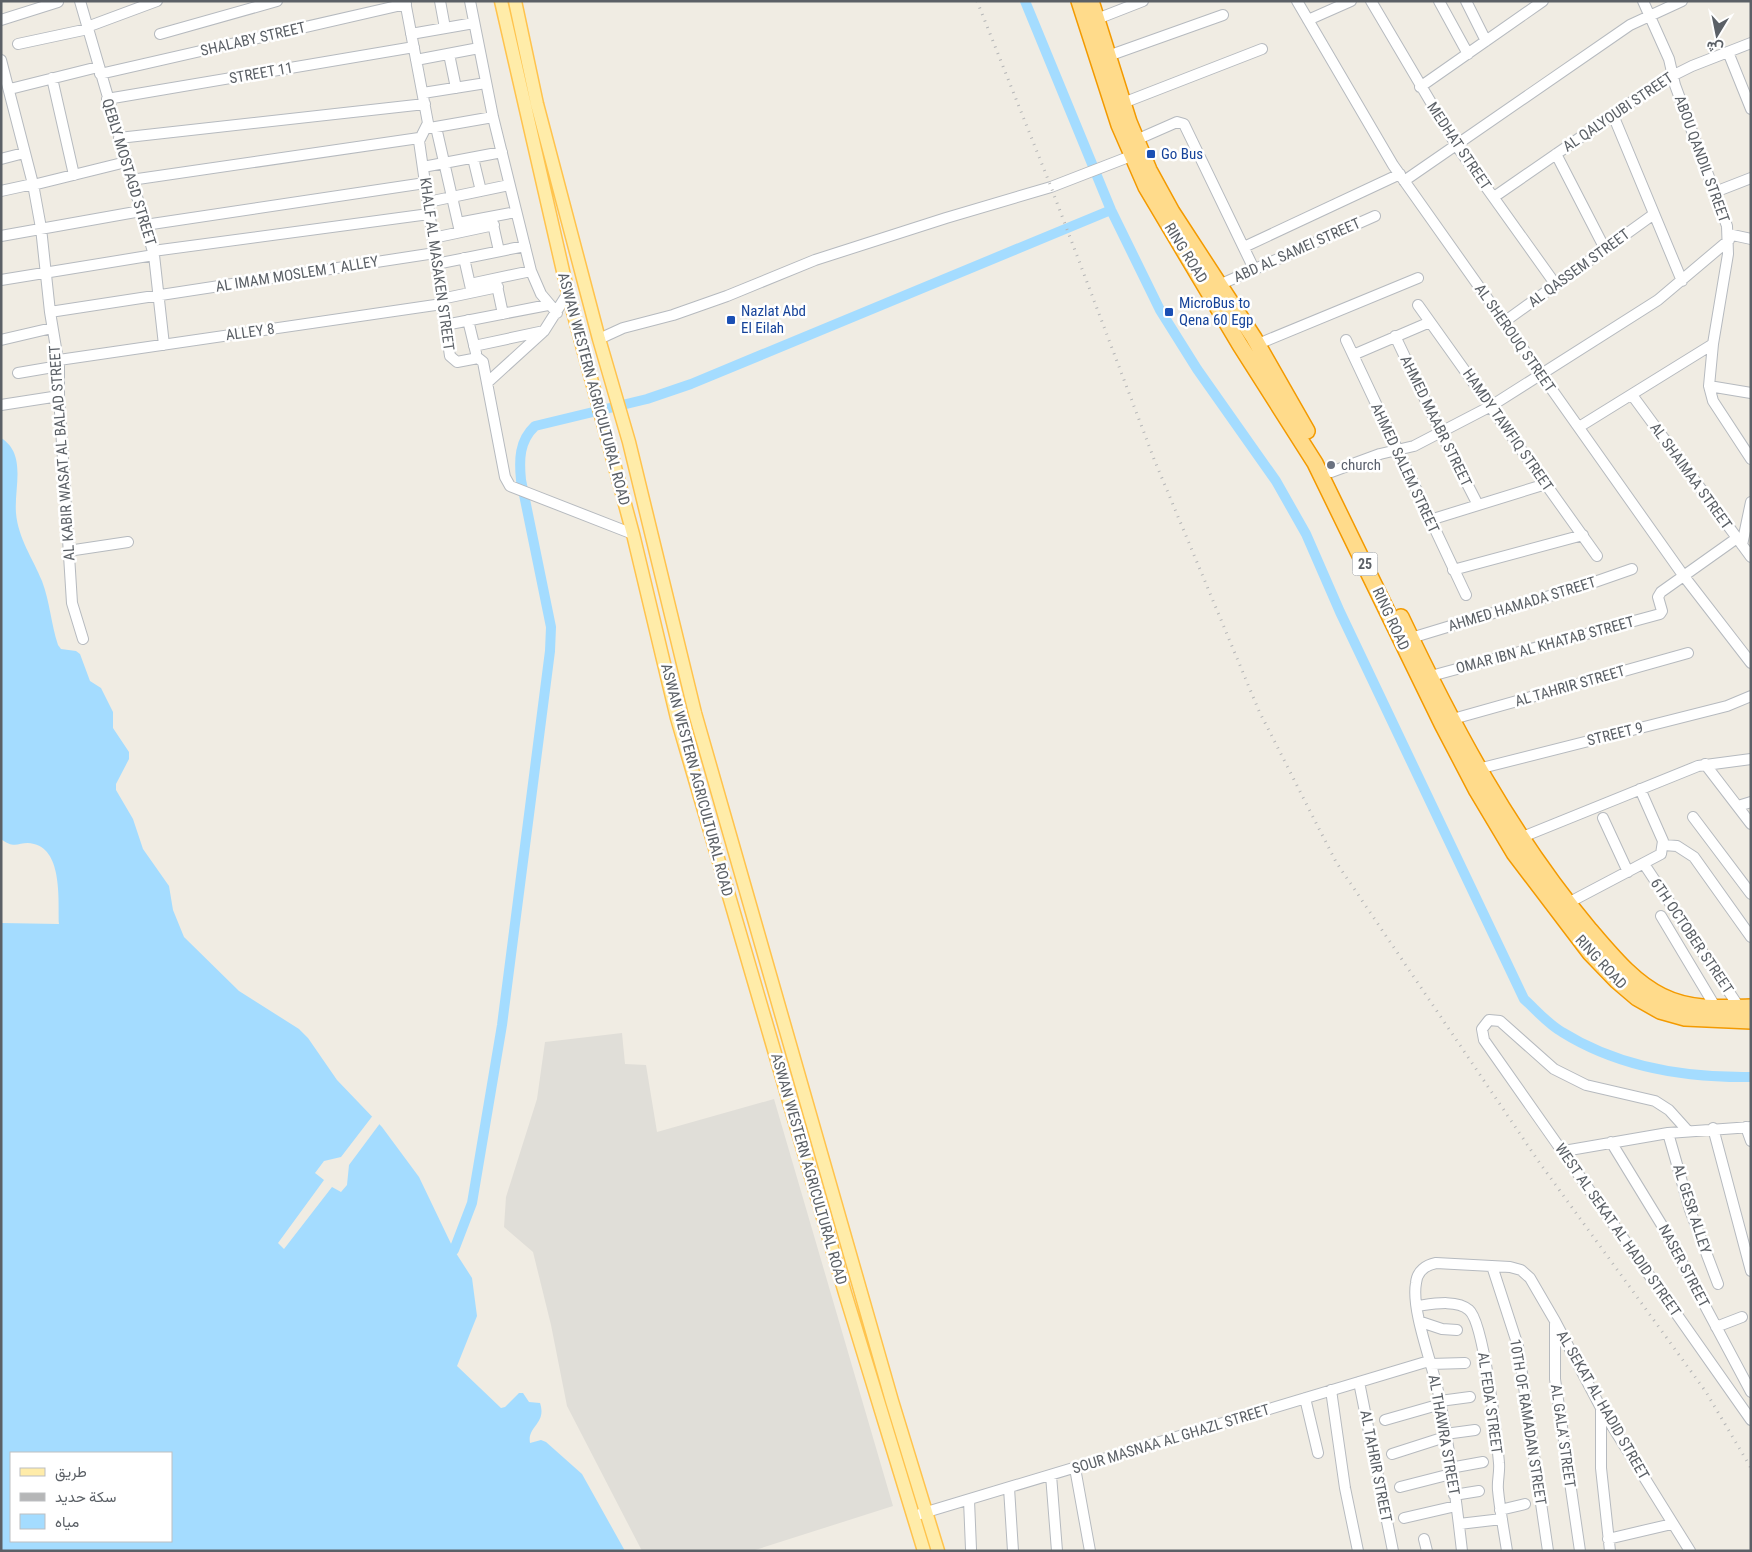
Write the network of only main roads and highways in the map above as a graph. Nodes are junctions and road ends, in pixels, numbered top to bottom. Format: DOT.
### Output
graph roads {
  1 [pos="501,1"];
  2 [pos="515,1"];
  3 [pos="1079,1"];
  4 [pos="1091,1"];
  5 [pos="1239,329"];
  6 [pos="1256,351"];
  7 [pos="695,712"];
  8 [pos="678,718"];
  9 [pos="1745,1007"];
  10 [pos="1751,1021"];
  11 [pos="860,1288"];
  12 [pos="845,1293"];
  13 [pos="924,1551"];
  14 [pos="938,1551"];
  1 -- 8 [label="main road, ASWAN WESTERN AGRICULTURAL ROAD"];
  2 -- 7 [label="main road, ASWAN WESTERN AGRICULTURAL ROAD"];
  3 -- 5 [label="highway, RING ROAD / 25"];
  4 -- 5 [label="highway, RING ROAD / 25"];
  5 -- 6 [label="highway, RING ROAD / 25"];
  6 -- 9 [label="highway, RING ROAD / 25"];
  6 -- 10 [label="highway, RING ROAD / 25"];
  7 -- 8 [label="main road"];
  7 -- 11 [label="main road, ASWAN WESTERN AGRICULTURAL ROAD"];
  8 -- 12 [label="main road, ASWAN WESTERN AGRICULTURAL ROAD"];
  11 -- 12 [label="main road"];
  11 -- 14 [label="main road, ASWAN WESTERN AGRICULTURAL ROAD"];
  12 -- 13 [label="main road, ASWAN WESTERN AGRICULTURAL ROAD"];
}
